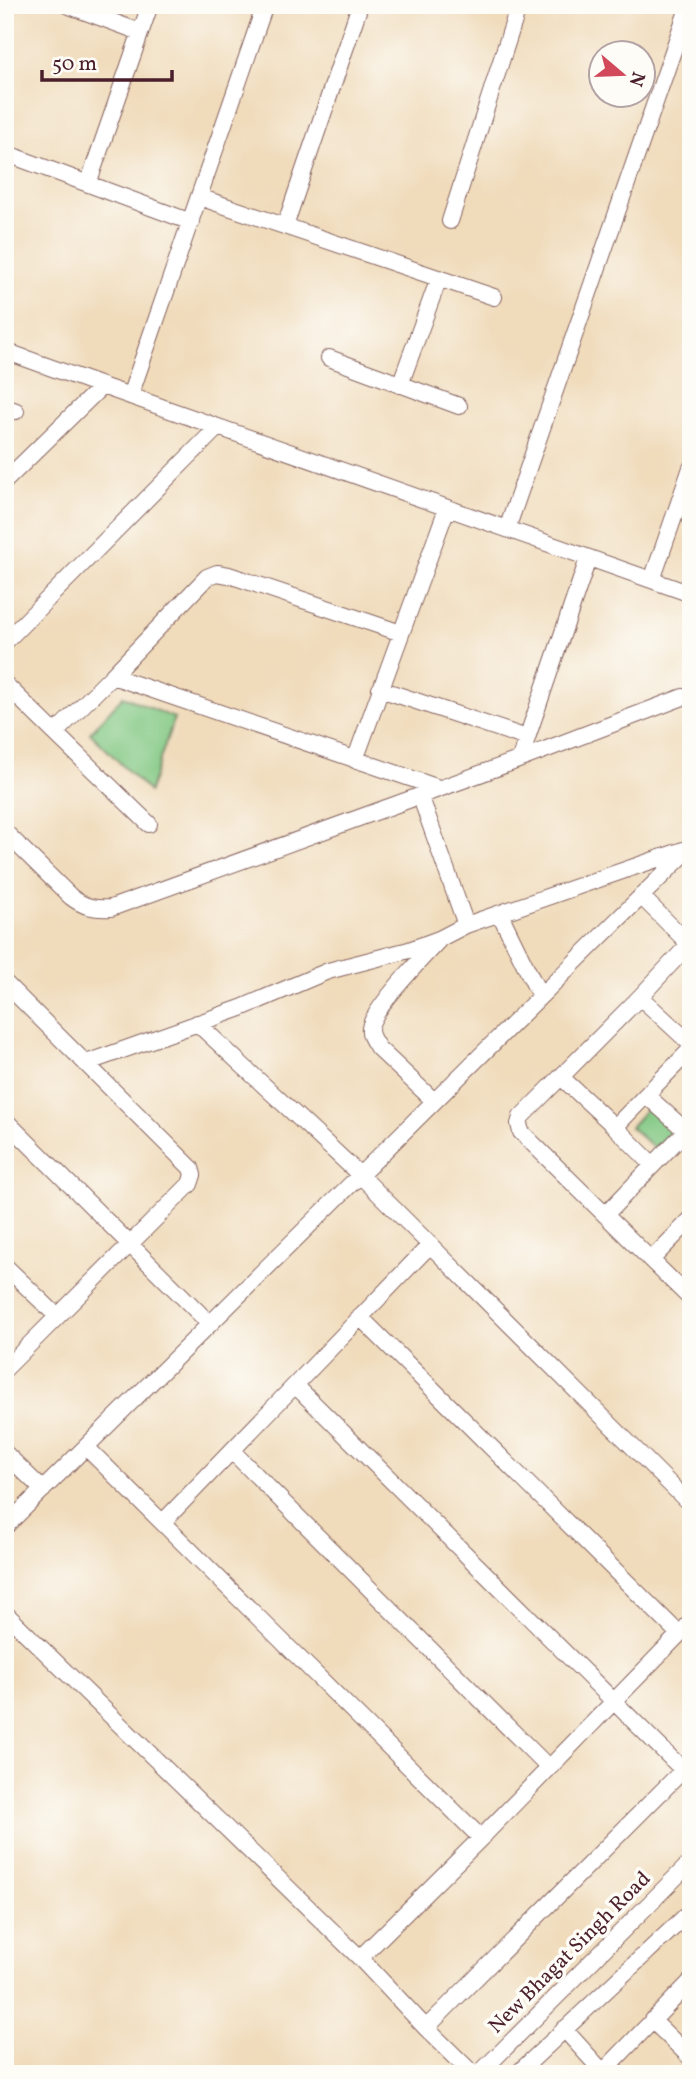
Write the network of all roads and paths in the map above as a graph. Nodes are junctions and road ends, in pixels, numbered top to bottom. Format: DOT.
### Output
graph roads {
  1 [pos="67,5"];
  2 [pos="150,5"];
  3 [pos="265,5"];
  4 [pos="360,5"];
  5 [pos="519,5"];
  6 [pos="689,5"];
  7 [pos="140,32"];
  8 [pos="5,153"];
  9 [pos="88,184"];
  10 [pos="200,197"];
  11 [pos="450,221"];
  12 [pos="191,222"];
  13 [pos="285,226"];
  14 [pos="439,278"];
  15 [pos="494,297"];
  16 [pos="5,351"];
  17 [pos="329,358"];
  18 [pos="400,385"];
  19 [pos="102,386"];
  20 [pos="130,396"];
  21 [pos="459,406"];
  22 [pos="217,428"];
  23 [pos="691,468"];
  24 [pos="5,481"];
  25 [pos="447,508"];
  26 [pos="508,529"];
  27 [pos="588,559"];
  28 [pos="652,580"];
  29 [pos="691,594"];
  30 [pos="401,633"];
  31 [pos="5,642"];
  32 [pos="112,676"];
  33 [pos="5,684"];
  34 [pos="380,689"];
  35 [pos="683,697"];
  36 [pos="55,733"];
  37 [pos="527,738"];
  38 [pos="521,759"];
  39 [pos="355,760"];
  40 [pos="439,788"];
  41 [pos="420,795"];
  42 [pos="149,824"];
  43 [pos="5,832"];
  44 [pos="690,847"];
  45 [pos="641,896"];
  46 [pos="500,914"];
  47 [pos="466,925"];
  48 [pos="439,939"];
  49 [pos="690,944"];
  50 [pos="5,983"];
  51 [pos="540,996"];
  52 [pos="640,997"];
  53 [pos="197,1023"];
  54 [pos="691,1046"];
  55 [pos="86,1063"];
  56 [pos="561,1077"];
  57 [pos="646,1095"];
  58 [pos="434,1101"];
  59 [pos="5,1120"];
  60 [pos="615,1126"];
  61 [pos="688,1134"];
  62 [pos="653,1165"];
  63 [pos="360,1175"];
  64 [pos="605,1215"];
  65 [pos="691,1219"];
  66 [pos="129,1243"];
  67 [pos="430,1245"];
  68 [pos="651,1260"];
  69 [pos="5,1266"];
  70 [pos="691,1298"];
  71 [pos="57,1316"];
  72 [pos="360,1317"];
  73 [pos="210,1324"];
  74 [pos="5,1369"];
  75 [pos="295,1385"];
  76 [pos="86,1447"];
  77 [pos="232,1451"];
  78 [pos="5,1453"];
  79 [pos="43,1490"];
  80 [pos="691,1505"];
  81 [pos="163,1522"];
  82 [pos="5,1527"];
  83 [pos="5,1612"];
  84 [pos="685,1628"];
  85 [pos="614,1701"];
  86 [pos="687,1766"];
  87 [pos="550,1768"];
  88 [pos="481,1838"];
  89 [pos="691,1862"];
  90 [pos="691,1911"];
  91 [pos="360,1958"];
  92 [pos="691,1981"];
  93 [pos="652,2020"];
  94 [pos="426,2028"];
  95 [pos="564,2029"];
  96 [pos="691,2057"];
  97 [pos="608,2071"];
  98 [pos="523,2072"];
  99 [pos="473,2074"];
  100 [pos="480,2074"];
  1 -- 7 [label="street"];
  2 -- 7 [label="street"];
  3 -- 10 [label="street"];
  4 -- 13 [label="street"];
  5 -- 11 [label="street"];
  6 -- 26 [label="street"];
  7 -- 9 [label="street"];
  8 -- 9 [label="street"];
  9 -- 12 [label="street"];
  10 -- 12 [label="street"];
  10 -- 13 [label="street"];
  12 -- 20 [label="street"];
  13 -- 14 [label="street"];
  14 -- 15 [label="street"];
  14 -- 18 [label="street"];
  16 -- 19 [label="street"];
  17 -- 18 [label="street"];
  18 -- 21 [label="street"];
  19 -- 20 [label="street"];
  19 -- 24 [label="street"];
  20 -- 22 [label="street"];
  22 -- 25 [label="street"];
  22 -- 31 [label="street"];
  23 -- 28 [label="street"];
  25 -- 26 [label="street"];
  25 -- 30 [label="street"];
  26 -- 27 [label="street"];
  27 -- 28 [label="street"];
  27 -- 37 [label="street"];
  28 -- 29 [label="street"];
  30 -- 32 [label="street"];
  30 -- 34 [label="street"];
  32 -- 36 [label="street"];
  32 -- 39 [label="street"];
  33 -- 36 [label="street"];
  34 -- 37 [label="street"];
  34 -- 39 [label="street"];
  35 -- 38 [label="street"];
  36 -- 42 [label="street"];
  37 -- 38 [label="street"];
  38 -- 40 [label="street"];
  39 -- 40 [label="street"];
  40 -- 41 [label="street"];
  41 -- 43 [label="street"];
  41 -- 47 [label="street"];
  44 -- 45 [label="street"];
  44 -- 46 [label="street"];
  45 -- 49 [label="street"];
  45 -- 51 [label="street"];
  46 -- 47 [label="street"];
  46 -- 51 [label="street"];
  47 -- 48 [label="street"];
  48 -- 53 [label="street"];
  48 -- 58 [label="street"];
  49 -- 52 [label="street"];
  50 -- 55 [label="street"];
  51 -- 58 [label="street"];
  52 -- 54 [label="street"];
  52 -- 56 [label="street"];
  53 -- 55 [label="street"];
  53 -- 63 [label="street"];
  54 -- 57 [label="street"];
  55 -- 66 [label="street"];
  56 -- 60 [label="street"];
  56 -- 64 [label="street"];
  57 -- 60 [label="street"];
  57 -- 61 [label="street"];
  58 -- 63 [label="street"];
  59 -- 66 [label="street"];
  60 -- 62 [label="street"];
  61 -- 62 [label="street"];
  62 -- 64 [label="street"];
  63 -- 67 [label="street"];
  63 -- 73 [label="street"];
  64 -- 68 [label="street"];
  65 -- 68 [label="street"];
  66 -- 71 [label="street"];
  66 -- 73 [label="street"];
  67 -- 72 [label="street"];
  67 -- 80 [label="street"];
  68 -- 70 [label="street"];
  69 -- 71 [label="street"];
  71 -- 74 [label="street"];
  72 -- 75 [label="street"];
  72 -- 84 [label="street"];
  73 -- 76 [label="street"];
  75 -- 77 [label="street"];
  75 -- 85 [label="street"];
  76 -- 79 [label="street"];
  76 -- 81 [label="street"];
  77 -- 81 [label="street"];
  77 -- 87 [label="street"];
  78 -- 79 [label="street"];
  79 -- 82 [label="street"];
  81 -- 88 [label="street"];
  83 -- 91 [label="street"];
  84 -- 85 [label="street"];
  85 -- 86 [label="street"];
  85 -- 87 [label="street"];
  86 -- 94 [label="street"];
  87 -- 88 [label="street"];
  88 -- 91 [label="street"];
  89 -- 100 [label="street, New Bhagat Singh Road"];
  90 -- 95 [label="street"];
  91 -- 94 [label="street"];
  92 -- 93 [label="street"];
  93 -- 96 [label="street"];
  93 -- 97 [label="street"];
  94 -- 99 [label="street"];
  95 -- 97 [label="street"];
  95 -- 98 [label="street"];
}
